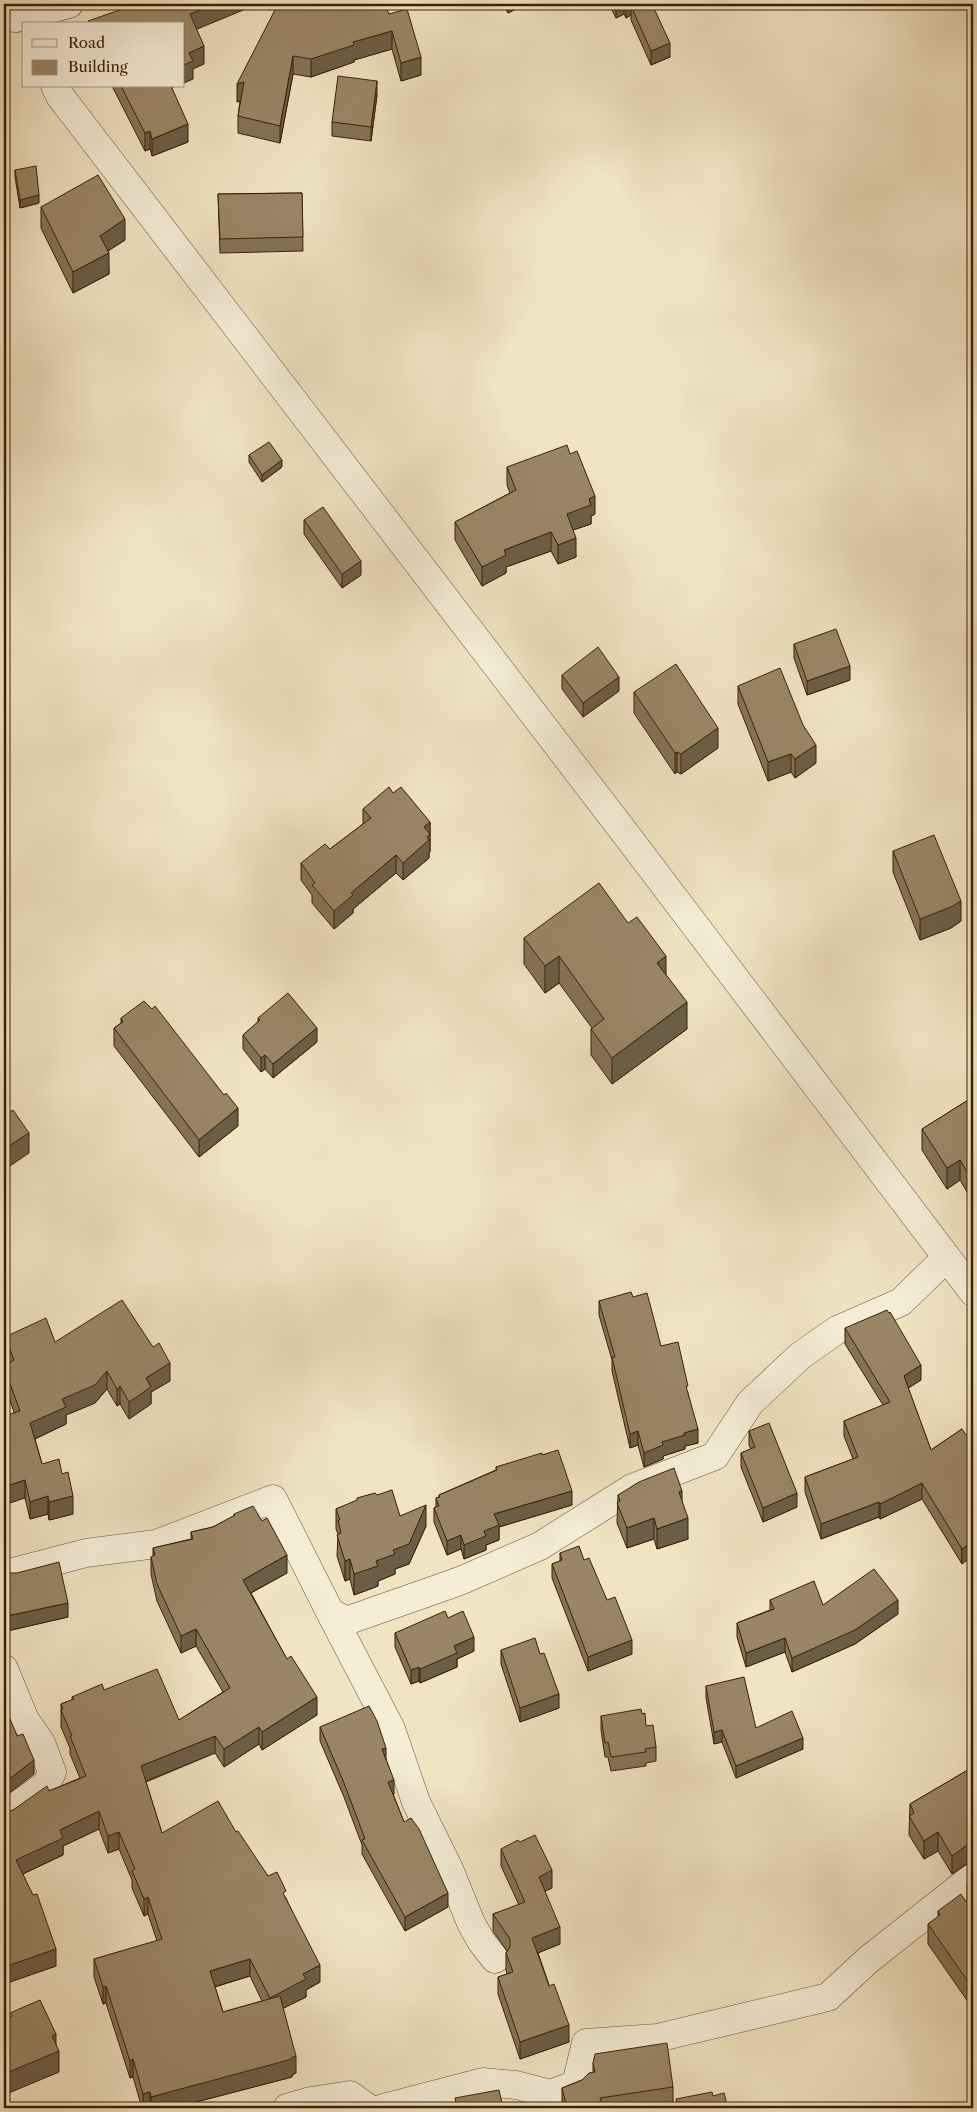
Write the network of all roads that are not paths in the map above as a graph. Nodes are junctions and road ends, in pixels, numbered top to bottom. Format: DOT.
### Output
graph roads {
  1 [pos="69,4"];
  2 [pos="15,22"];
  3 [pos="56,88"];
  4 [pos="946,1258"];
  5 [pos="973,1292"];
  6 [pos="4,1572"];
  7 [pos="330,1612"];
  8 [pos="4,1670"];
  9 [pos="4,1815"];
  10 [pos="973,1877"];
  11 [pos="495,1959"];
  12 [pos="287,2108"];
  13 [pos="368,2108"];
  14 [pos="383,2108"];
  1 -- 2 [label="street"];
  3 -- 4 [label="street"];
  4 -- 5 [label="street"];
  4 -- 7 [label="street"];
  6 -- 7 [label="street"];
  7 -- 11 [label="street"];
  8 -- 9 [label="street"];
  10 -- 14 [label="street"];
  12 -- 13 [label="street"];
}
